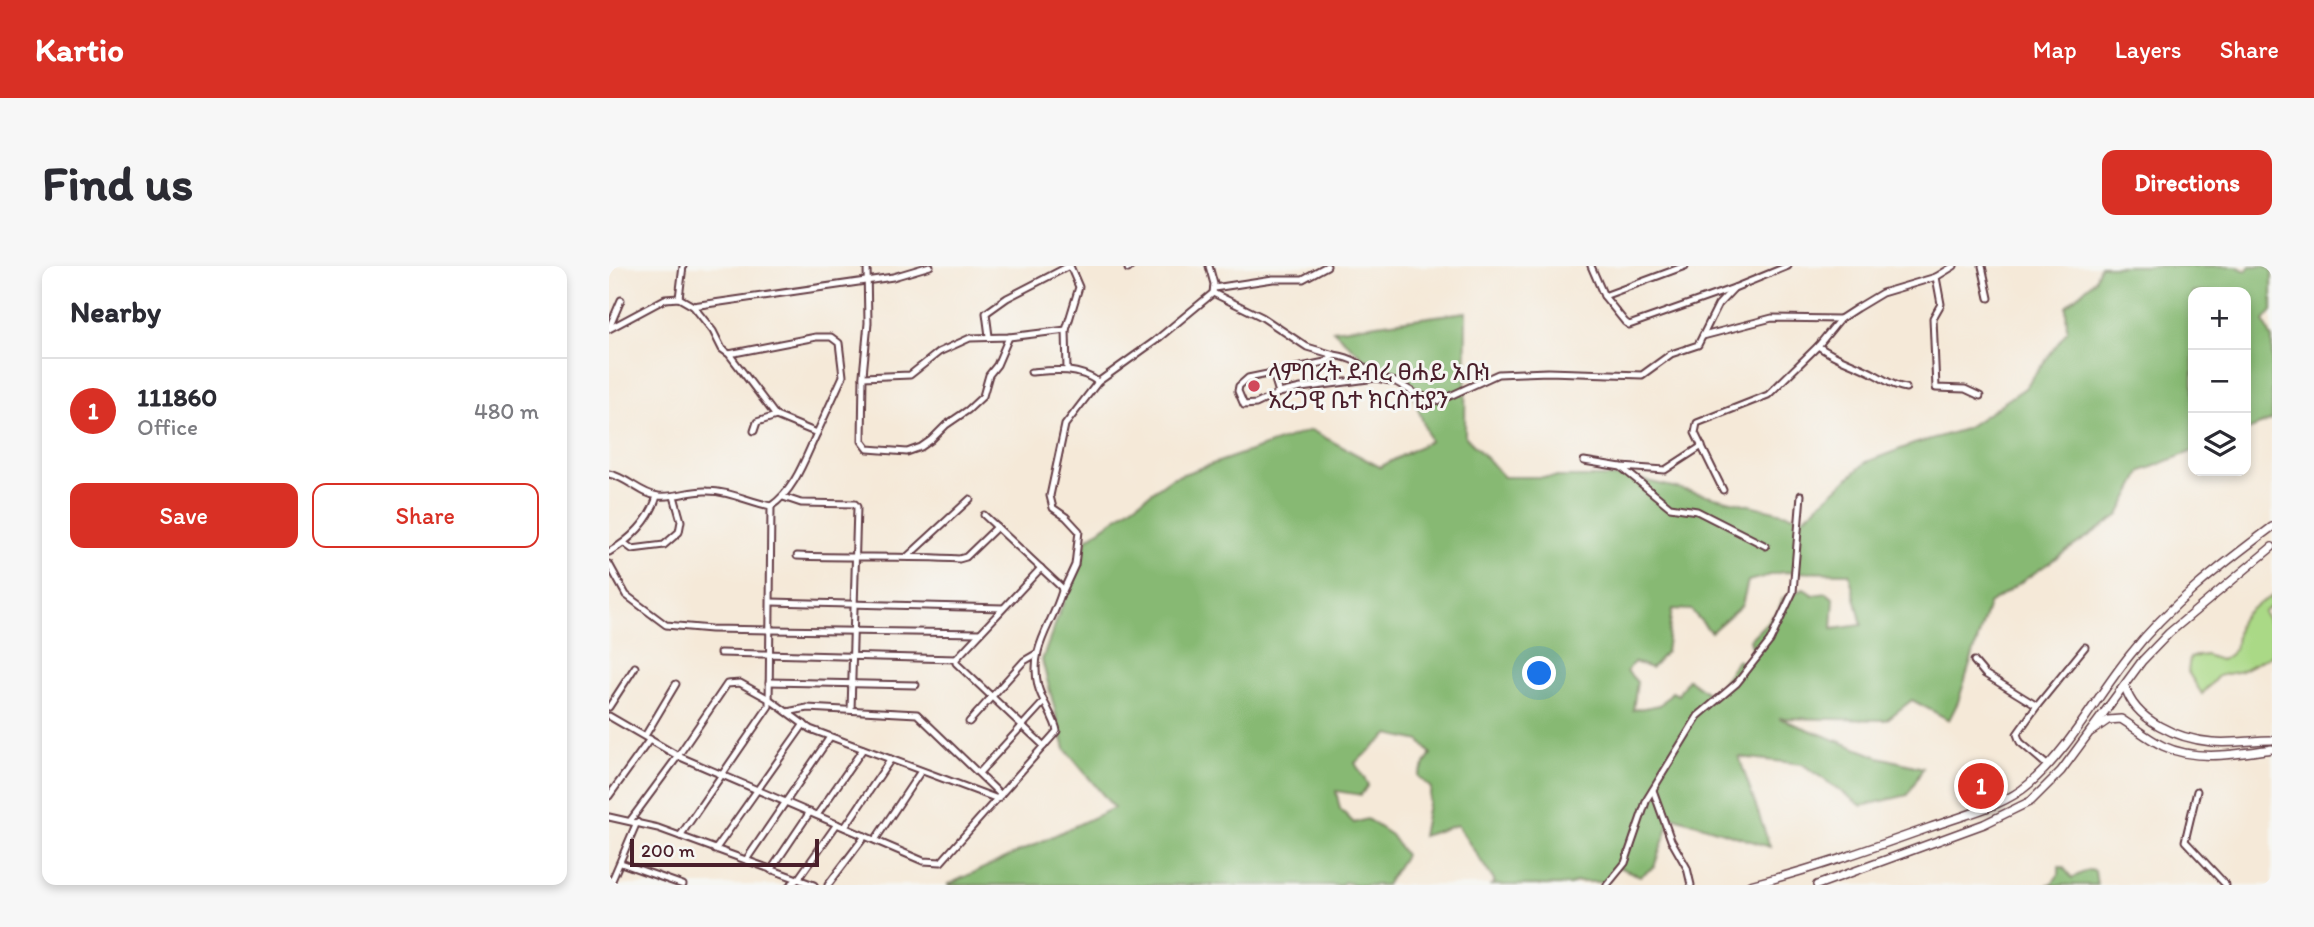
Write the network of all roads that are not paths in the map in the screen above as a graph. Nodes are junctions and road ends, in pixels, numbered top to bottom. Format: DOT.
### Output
graph roads {
  1 [pos="683,266"];
  2 [pos="867,266"];
  3 [pos="930,266"];
  4 [pos="1069,266"];
  5 [pos="1209,266"];
  6 [pos="1591,266"];
  7 [pos="1685,266"];
  8 [pos="1788,266"];
  9 [pos="1954,266"];
  10 [pos="1982,266"];
  11 [pos="1325,267"];
  12 [pos="1936,276"];
  13 [pos="867,280"];
  14 [pos="1734,288"];
  15 [pos="1213,291"];
  16 [pos="1604,296"];
  17 [pos="679,298"];
  18 [pos="1989,298"];
  19 [pos="621,300"];
  20 [pos="693,306"];
  21 [pos="1840,319"];
  22 [pos="609,328"];
  23 [pos="1066,330"];
  24 [pos="989,336"];
  25 [pos="1703,336"];
  26 [pos="1009,337"];
  27 [pos="1818,346"];
  28 [pos="729,354"];
  29 [pos="1333,355"];
  30 [pos="1067,370"];
  31 [pos="1031,372"];
  32 [pos="1273,373"];
  33 [pos="863,377"];
  34 [pos="1376,378"];
  35 [pos="1098,382"];
  36 [pos="1906,388"];
  37 [pos="1279,393"];
  38 [pos="1980,396"];
  39 [pos="776,416"];
  40 [pos="754,431"];
  41 [pos="817,433"];
  42 [pos="1702,446"];
  43 [pos="1584,461"];
  44 [pos="1621,467"];
  45 [pos="609,474"];
  46 [pos="1723,490"];
  47 [pos="1801,495"];
  48 [pos="657,496"];
  49 [pos="674,496"];
  50 [pos="783,497"];
  51 [pos="970,499"];
  52 [pos="771,506"];
  53 [pos="984,515"];
  54 [pos="997,527"];
  55 [pos="2272,527"];
  56 [pos="624,543"];
  57 [pos="1766,546"];
  58 [pos="2272,547"];
  59 [pos="609,552"];
  60 [pos="797,556"];
  61 [pos="908,556"];
  62 [pos="856,558"];
  63 [pos="609,564"];
  64 [pos="1041,568"];
  65 [pos="1062,592"];
  66 [pos="771,602"];
  67 [pos="854,604"];
  68 [pos="1003,608"];
  69 [pos="770,629"];
  70 [pos="853,631"];
  71 [pos="980,633"];
  72 [pos="2085,647"];
  73 [pos="720,653"];
  74 [pos="2131,653"];
  75 [pos="1036,654"];
  76 [pos="770,656"];
  77 [pos="853,657"];
  78 [pos="956,659"];
  79 [pos="1974,661"];
  80 [pos="2141,661"];
  81 [pos="635,667"];
  82 [pos="769,682"];
  83 [pos="676,684"];
  84 [pos="852,684"];
  85 [pos="916,685"];
  86 [pos="2125,686"];
  87 [pos="992,697"];
  88 [pos="769,699"];
  89 [pos="1043,703"];
  90 [pos="2037,706"];
  91 [pos="609,707"];
  92 [pos="851,710"];
  93 [pos="787,712"];
  94 [pos="609,716"];
  95 [pos="969,722"];
  96 [pos="804,724"];
  97 [pos="1023,725"];
  98 [pos="2074,733"];
  99 [pos="829,737"];
  100 [pos="2086,737"];
  101 [pos="648,738"];
  102 [pos="2272,740"];
  103 [pos="1044,746"];
  104 [pos="863,749"];
  105 [pos="2272,749"];
  106 [pos="678,756"];
  107 [pos="891,759"];
  108 [pos="2048,766"];
  109 [pos="921,771"];
  110 [pos="979,773"];
  111 [pos="722,774"];
  112 [pos="756,789"];
  113 [pos="1653,790"];
  114 [pos="2197,791"];
  115 [pos="609,796"];
  116 [pos="1000,797"];
  117 [pos="785,801"];
  118 [pos="810,811"];
  119 [pos="817,815"];
  120 [pos="609,817"];
  121 [pos="633,821"];
  122 [pos="837,824"];
  123 [pos="845,827"];
  124 [pos="680,836"];
  125 [pos="865,836"];
  126 [pos="875,840"];
  127 [pos="715,850"];
  128 [pos="746,860"];
  129 [pos="621,863"];
  130 [pos="771,870"];
  131 [pos="798,879"];
  132 [pos="610,885"];
  133 [pos="683,885"];
  134 [pos="789,885"];
  135 [pos="814,885"];
  136 [pos="828,885"];
  137 [pos="1607,885"];
  138 [pos="1691,885"];
  139 [pos="1750,885"];
  140 [pos="1817,885"];
  141 [pos="2226,885"];
  1 -- 17 [label="street"];
  2 -- 13 [label="street"];
  3 -- 13 [label="street"];
  4 -- 23 [label="street"];
  4 -- 24 [label="street"];
  5 -- 15 [label="street"];
  6 -- 16 [label="street"];
  7 -- 16 [label="street"];
  8 -- 14 [label="street"];
  9 -- 12 [label="street"];
  10 -- 18 [label="street"];
  11 -- 15 [label="street"];
  12 -- 21 [label="street"];
  12 -- 38 [label="street"];
  13 -- 20 [label="street"];
  13 -- 33 [label="street"];
  14 -- 16 [label="street"];
  14 -- 25 [label="street"];
  15 -- 29 [label="street"];
  15 -- 35 [label="street"];
  17 -- 20 [label="street"];
  17 -- 22 [label="street"];
  19 -- 22 [label="street"];
  20 -- 28 [label="street"];
  21 -- 25 [label="street"];
  21 -- 27 [label="street"];
  23 -- 26 [label="street"];
  23 -- 30 [label="street"];
  24 -- 26 [label="street"];
  24 -- 33 [label="street"];
  25 -- 34 [label="street"];
  26 -- 33 [label="street"];
  27 -- 36 [label="street"];
  27 -- 42 [label="street"];
  28 -- 39 [label="street"];
  28 -- 41 [label="street"];
  29 -- 32 [label="street"];
  29 -- 34 [label="street"];
  30 -- 31 [label="street"];
  30 -- 35 [label="street"];
  32 -- 37 [label="street"];
  32 -- 37 [label="street"];
  34 -- 37 [label="street"];
  35 -- 65 [label="street"];
  39 -- 40 [label="street"];
  39 -- 41 [label="street"];
  41 -- 50 [label="street"];
  42 -- 44 [label="street"];
  42 -- 46 [label="street"];
  43 -- 44 [label="street"];
  44 -- 57 [label="street"];
  45 -- 48 [label="street"];
  47 -- 113 [label="street"];
  48 -- 49 [label="street"];
  48 -- 56 [label="street"];
  49 -- 52 [label="street"];
  49 -- 56 [label="street"];
  50 -- 52 [label="street"];
  50 -- 62 [label="street"];
  51 -- 61 [label="street"];
  52 -- 66 [label="street"];
  53 -- 54 [label="street"];
  54 -- 61 [label="street"];
  54 -- 64 [label="street"];
  55 -- 74 [label="main road"];
  56 -- 59 [label="street"];
  58 -- 80 [label="main road"];
  60 -- 62 [label="street"];
  61 -- 62 [label="street"];
  62 -- 67 [label="street"];
  63 -- 69 [label="street"];
  64 -- 65 [label="street"];
  64 -- 68 [label="street"];
  65 -- 75 [label="street"];
  66 -- 67 [label="street"];
  66 -- 69 [label="street"];
  67 -- 68 [label="street"];
  67 -- 70 [label="street"];
  68 -- 71 [label="street"];
  69 -- 70 [label="street"];
  69 -- 76 [label="street"];
  70 -- 71 [label="street"];
  70 -- 77 [label="street"];
  71 -- 78 [label="street"];
  72 -- 90 [label="street"];
  73 -- 76 [label="street"];
  74 -- 80 [label="main road"];
  74 -- 98 [label="main road"];
  75 -- 87 [label="street"];
  75 -- 89 [label="street"];
  76 -- 77 [label="street"];
  76 -- 82 [label="street"];
  77 -- 78 [label="street"];
  77 -- 84 [label="street"];
  78 -- 87 [label="street"];
  79 -- 90 [label="street"];
  80 -- 86 [label="main road"];
  81 -- 91 [label="street"];
  82 -- 84 [label="street"];
  82 -- 88 [label="street"];
  83 -- 101 [label="street"];
  84 -- 85 [label="street"];
  84 -- 92 [label="street"];
  86 -- 100 [label="main road"];
  86 -- 102 [label="main road"];
  87 -- 95 [label="street"];
  87 -- 97 [label="street"];
  88 -- 93 [label="street"];
  88 -- 106 [label="street"];
  88 -- 111 [label="street"];
  89 -- 97 [label="street"];
  89 -- 103 [label="street"];
  90 -- 108 [label="street"];
  92 -- 93 [label="street"];
  92 -- 110 [label="street"];
  93 -- 96 [label="street"];
  94 -- 101 [label="street"];
  96 -- 99 [label="street"];
  96 -- 112 [label="street"];
  97 -- 103 [label="street"];
  97 -- 110 [label="street"];
  98 -- 100 [label="main road"];
  98 -- 108 [label="main road"];
  99 -- 104 [label="street"];
  99 -- 117 [label="street"];
  100 -- 105 [label="main road"];
  100 -- 140 [label="main road"];
  101 -- 106 [label="street"];
  101 -- 115 [label="street"];
  103 -- 116 [label="street"];
  104 -- 107 [label="street"];
  104 -- 119 [label="street"];
  106 -- 111 [label="street"];
  106 -- 121 [label="street"];
  107 -- 109 [label="street"];
  107 -- 123 [label="street"];
  108 -- 139 [label="main road"];
  109 -- 116 [label="street"];
  109 -- 126 [label="street"];
  110 -- 116 [label="street"];
  111 -- 112 [label="street"];
  111 -- 124 [label="street"];
  112 -- 117 [label="street"];
  112 -- 127 [label="street"];
  113 -- 137 [label="street"];
  113 -- 138 [label="street"];
  114 -- 141 [label="street"];
  116 -- 126 [label="street"];
  117 -- 118 [label="street"];
  117 -- 128 [label="street"];
  118 -- 119 [label="street"];
  118 -- 130 [label="street"];
  119 -- 122 [label="street"];
  120 -- 121 [label="street"];
  121 -- 124 [label="street"];
  121 -- 129 [label="street"];
  122 -- 123 [label="street"];
  122 -- 131 [label="street"];
  123 -- 125 [label="street"];
  124 -- 127 [label="street"];
  125 -- 126 [label="street"];
  125 -- 136 [label="street"];
  127 -- 128 [label="street"];
  128 -- 130 [label="street"];
  129 -- 132 [label="street"];
  129 -- 133 [label="street"];
  130 -- 131 [label="street"];
  131 -- 134 [label="street"];
  131 -- 135 [label="street"];
}
